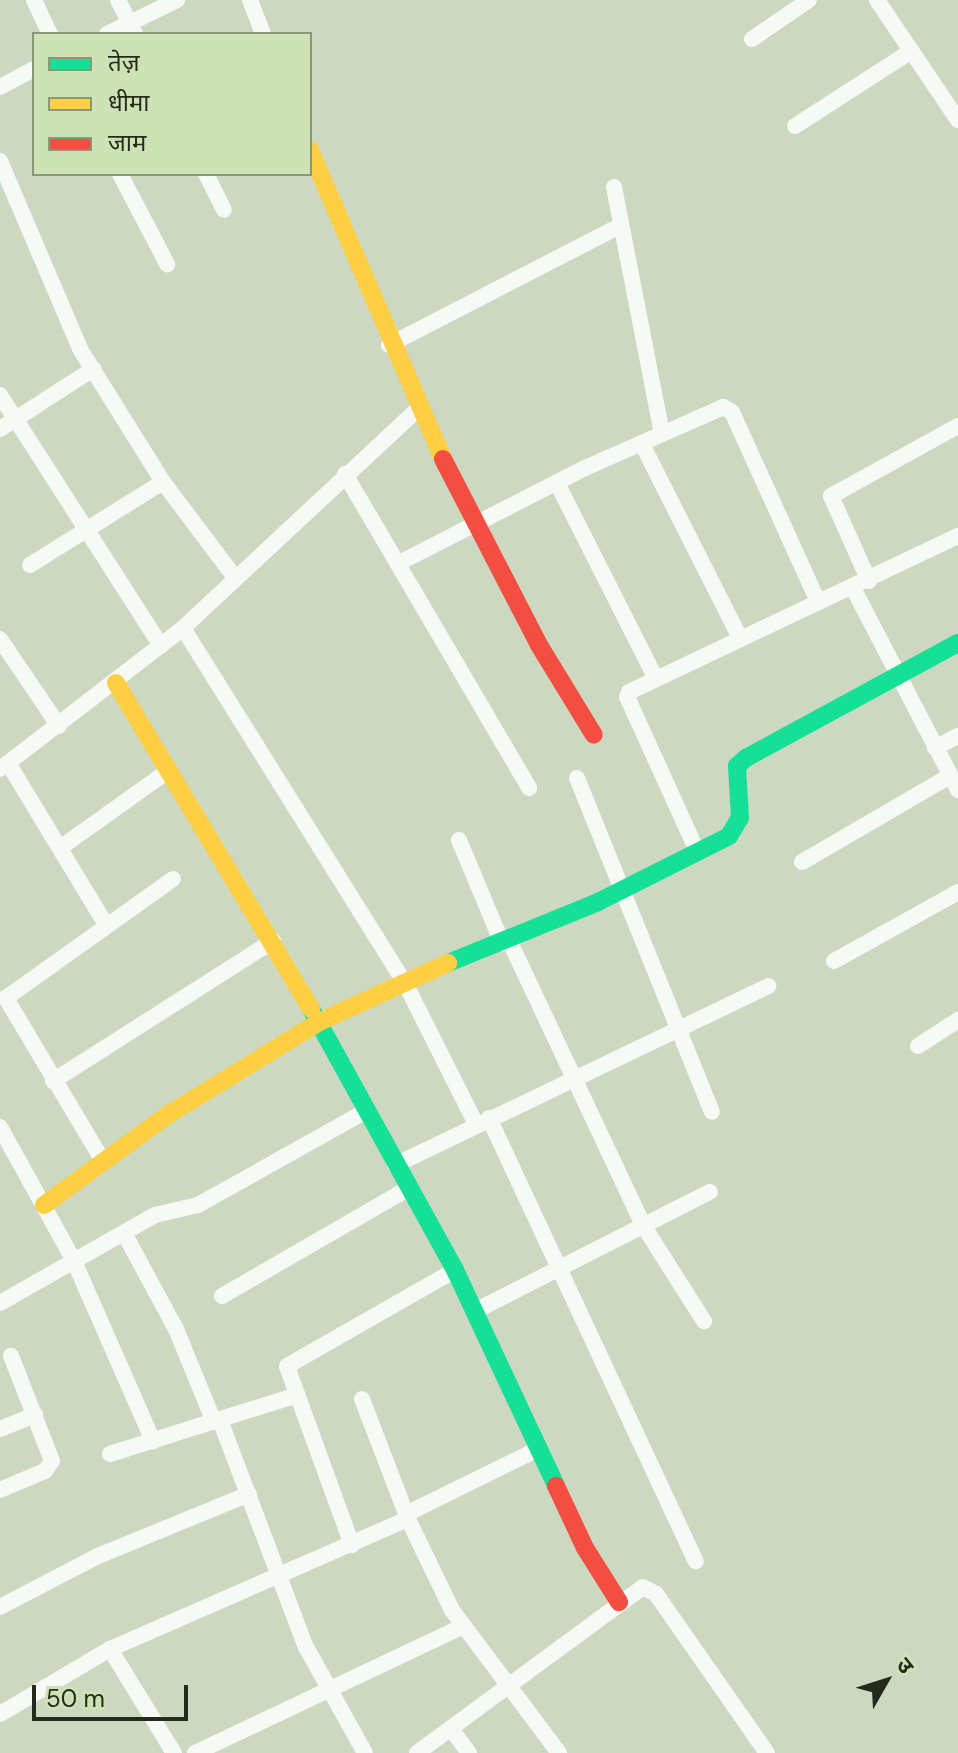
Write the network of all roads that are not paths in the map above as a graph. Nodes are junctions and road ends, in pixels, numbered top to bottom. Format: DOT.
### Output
graph roads {
  1 [pos="34,0"];
  2 [pos="118,0"];
  3 [pos="177,0"];
  4 [pos="250,0"];
  5 [pos="809,0"];
  6 [pos="877,0"];
  7 [pos="133,29"];
  8 [pos="49,32"];
  9 [pos="262,32"];
  10 [pos="752,39"];
  11 [pos="910,52"];
  12 [pos="32,70"];
  13 [pos="0,87"];
  14 [pos="958,120"];
  15 [pos="795,126"];
  16 [pos="312,155"];
  17 [pos="0,161"];
  18 [pos="121,176"];
  19 [pos="207,176"];
  20 [pos="614,187"];
  21 [pos="224,210"];
  22 [pos="621,225"];
  23 [pos="167,264"];
  24 [pos="389,345"];
  25 [pos="93,369"];
  26 [pos="0,395"];
  27 [pos="418,409"];
  28 [pos="15,421"];
  29 [pos="958,426"];
  30 [pos="0,429"];
  31 [pos="662,434"];
  32 [pos="642,444"];
  33 [pos="345,474"];
  34 [pos="163,482"];
  35 [pos="557,483"];
  36 [pos="477,523"];
  37 [pos="83,531"];
  38 [pos="958,536"];
  39 [pos="399,563"];
  40 [pos="30,565"];
  41 [pos="236,579"];
  42 [pos="869,581"];
  43 [pos="853,588"];
  44 [pos="818,602"];
  45 [pos="183,628"];
  46 [pos="740,638"];
  47 [pos="0,639"];
  48 [pos="958,643"];
  49 [pos="161,646"];
  50 [pos="896,675"];
  51 [pos="655,677"];
  52 [pos="116,683"];
  53 [pos="59,726"];
  54 [pos="594,735"];
  55 [pos="958,736"];
  56 [pos="935,748"];
  57 [pos="4,766"];
  58 [pos="168,771"];
  59 [pos="577,778"];
  60 [pos="954,783"];
  61 [pos="529,788"];
  62 [pos="459,840"];
  63 [pos="60,848"];
  64 [pos="697,851"];
  65 [pos="802,862"];
  66 [pos="173,879"];
  67 [pos="621,888"];
  68 [pos="958,892"];
  69 [pos="106,925"];
  70 [pos="273,941"];
  71 [pos="506,941"];
  72 [pos="834,961"];
  73 [pos="404,981"];
  74 [pos="4,985"];
  75 [pos="768,986"];
  76 [pos="958,1020"];
  77 [pos="319,1022"];
  78 [pos="676,1027"];
  79 [pos="918,1046"];
  80 [pos="574,1077"];
  81 [pos="53,1081"];
  82 [pos="366,1111"];
  83 [pos="712,1112"];
  84 [pos="482,1121"];
  85 [pos="0,1127"];
  86 [pos="103,1161"];
  87 [pos="395,1165"];
  88 [pos="409,1188"];
  89 [pos="710,1192"];
  90 [pos="44,1205"];
  91 [pos="643,1225"];
  92 [pos="124,1233"];
  93 [pos="74,1261"];
  94 [pos="559,1269"];
  95 [pos="455,1270"];
  96 [pos="222,1296"];
  97 [pos="0,1303"];
  98 [pos="477,1310"];
  99 [pos="704,1321"];
  100 [pos="11,1356"];
  101 [pos="297,1395"];
  102 [pos="362,1399"];
  103 [pos="35,1415"];
  104 [pos="217,1421"];
  105 [pos="0,1429"];
  106 [pos="153,1441"];
  107 [pos="538,1449"];
  108 [pos="110,1454"];
  109 [pos="0,1490"];
  110 [pos="249,1494"];
  111 [pos="407,1516"];
  112 [pos="352,1545"];
  113 [pos="696,1561"];
  114 [pos="279,1574"];
  115 [pos="619,1602"];
  116 [pos="0,1607"];
  117 [pos="464,1626"];
  118 [pos="110,1649"];
  119 [pos="325,1688"];
  120 [pos="508,1688"];
  121 [pos="0,1714"];
  122 [pos="451,1729"];
  123 [pos="174,1753"];
  124 [pos="195,1753"];
  125 [pos="365,1753"];
  126 [pos="417,1753"];
  127 [pos="469,1753"];
  128 [pos="559,1753"];
  129 [pos="767,1753"];
  1 -- 8 [label="street"];
  2 -- 7 [label="street"];
  3 -- 7 [label="street"];
  4 -- 9 [label="street"];
  5 -- 10 [label="street"];
  6 -- 11 [label="street"];
  11 -- 14 [label="street"];
  11 -- 15 [label="street"];
  12 -- 13 [label="street"];
  16 -- 24 [label="street"];
  17 -- 25 [label="street"];
  18 -- 23 [label="street"];
  19 -- 21 [label="street"];
  20 -- 22 [label="street"];
  22 -- 24 [label="street"];
  22 -- 31 [label="street"];
  24 -- 27 [label="street"];
  25 -- 28 [label="street"];
  25 -- 34 [label="street"];
  26 -- 28 [label="street"];
  27 -- 33 [label="street"];
  27 -- 36 [label="street"];
  28 -- 30 [label="street"];
  28 -- 37 [label="street"];
  29 -- 42 [label="street"];
  31 -- 32 [label="street"];
  31 -- 44 [label="street"];
  32 -- 35 [label="street"];
  32 -- 46 [label="street"];
  33 -- 39 [label="street"];
  33 -- 41 [label="street"];
  34 -- 37 [label="street"];
  34 -- 41 [label="street"];
  35 -- 36 [label="street"];
  35 -- 51 [label="street"];
  36 -- 39 [label="street"];
  36 -- 54 [label="street"];
  37 -- 40 [label="street"];
  37 -- 49 [label="street"];
  38 -- 42 [label="street"];
  39 -- 61 [label="street"];
  41 -- 45 [label="street"];
  42 -- 43 [label="street"];
  43 -- 44 [label="street"];
  43 -- 50 [label="street"];
  44 -- 46 [label="street"];
  45 -- 49 [label="street"];
  45 -- 73 [label="street"];
  46 -- 51 [label="street"];
  47 -- 53 [label="street"];
  48 -- 50 [label="street"];
  49 -- 52 [label="street"];
  50 -- 56 [label="street"];
  50 -- 64 [label="street"];
  51 -- 64 [label="street"];
  52 -- 53 [label="street"];
  52 -- 58 [label="street"];
  53 -- 57 [label="street"];
  55 -- 56 [label="street"];
  56 -- 60 [label="street"];
  57 -- 63 [label="street"];
  58 -- 63 [label="street"];
  58 -- 70 [label="street"];
  59 -- 67 [label="street"];
  60 -- 65 [label="street"];
  62 -- 71 [label="street"];
  63 -- 69 [label="street"];
  64 -- 67 [label="street"];
  66 -- 69 [label="street"];
  67 -- 71 [label="street"];
  67 -- 78 [label="street"];
  68 -- 72 [label="street"];
  69 -- 74 [label="street"];
  70 -- 77 [label="street"];
  70 -- 81 [label="street"];
  71 -- 73 [label="street"];
  71 -- 80 [label="street"];
  73 -- 77 [label="street"];
  73 -- 84 [label="street"];
  74 -- 81 [label="street"];
  75 -- 78 [label="street"];
  76 -- 79 [label="street"];
  77 -- 82 [label="street"];
  77 -- 86 [label="street"];
  78 -- 80 [label="street"];
  78 -- 83 [label="street"];
  80 -- 84 [label="street"];
  80 -- 91 [label="street"];
  81 -- 86 [label="street"];
  82 -- 87 [label="street"];
  82 -- 92 [label="street"];
  84 -- 87 [label="street"];
  84 -- 94 [label="street"];
  85 -- 90 [label="street"];
  86 -- 90 [label="street"];
  87 -- 88 [label="street"];
  88 -- 95 [label="street"];
  88 -- 96 [label="street"];
  89 -- 91 [label="street"];
  90 -- 93 [label="street"];
  91 -- 94 [label="street"];
  91 -- 99 [label="street"];
  92 -- 93 [label="street"];
  92 -- 104 [label="street"];
  93 -- 97 [label="street"];
  93 -- 106 [label="street"];
  94 -- 98 [label="street"];
  94 -- 113 [label="street"];
  95 -- 98 [label="street"];
  95 -- 101 [label="street"];
  98 -- 107 [label="street"];
  100 -- 103 [label="street"];
  101 -- 104 [label="street"];
  101 -- 112 [label="street"];
  102 -- 111 [label="street"];
  103 -- 105 [label="street"];
  103 -- 109 [label="street"];
  104 -- 106 [label="street"];
  104 -- 110 [label="street"];
  106 -- 108 [label="street"];
  107 -- 111 [label="street"];
  107 -- 115 [label="street"];
  110 -- 114 [label="street"];
  110 -- 116 [label="street"];
  111 -- 112 [label="street"];
  111 -- 117 [label="street"];
  112 -- 114 [label="street"];
  114 -- 118 [label="street"];
  114 -- 119 [label="street"];
  115 -- 120 [label="street"];
  115 -- 129 [label="street"];
  117 -- 119 [label="street"];
  117 -- 120 [label="street"];
  118 -- 121 [label="street"];
  118 -- 123 [label="street"];
  119 -- 124 [label="street"];
  119 -- 125 [label="street"];
  120 -- 122 [label="street"];
  120 -- 128 [label="street"];
  122 -- 126 [label="street"];
  122 -- 127 [label="street"];
}
